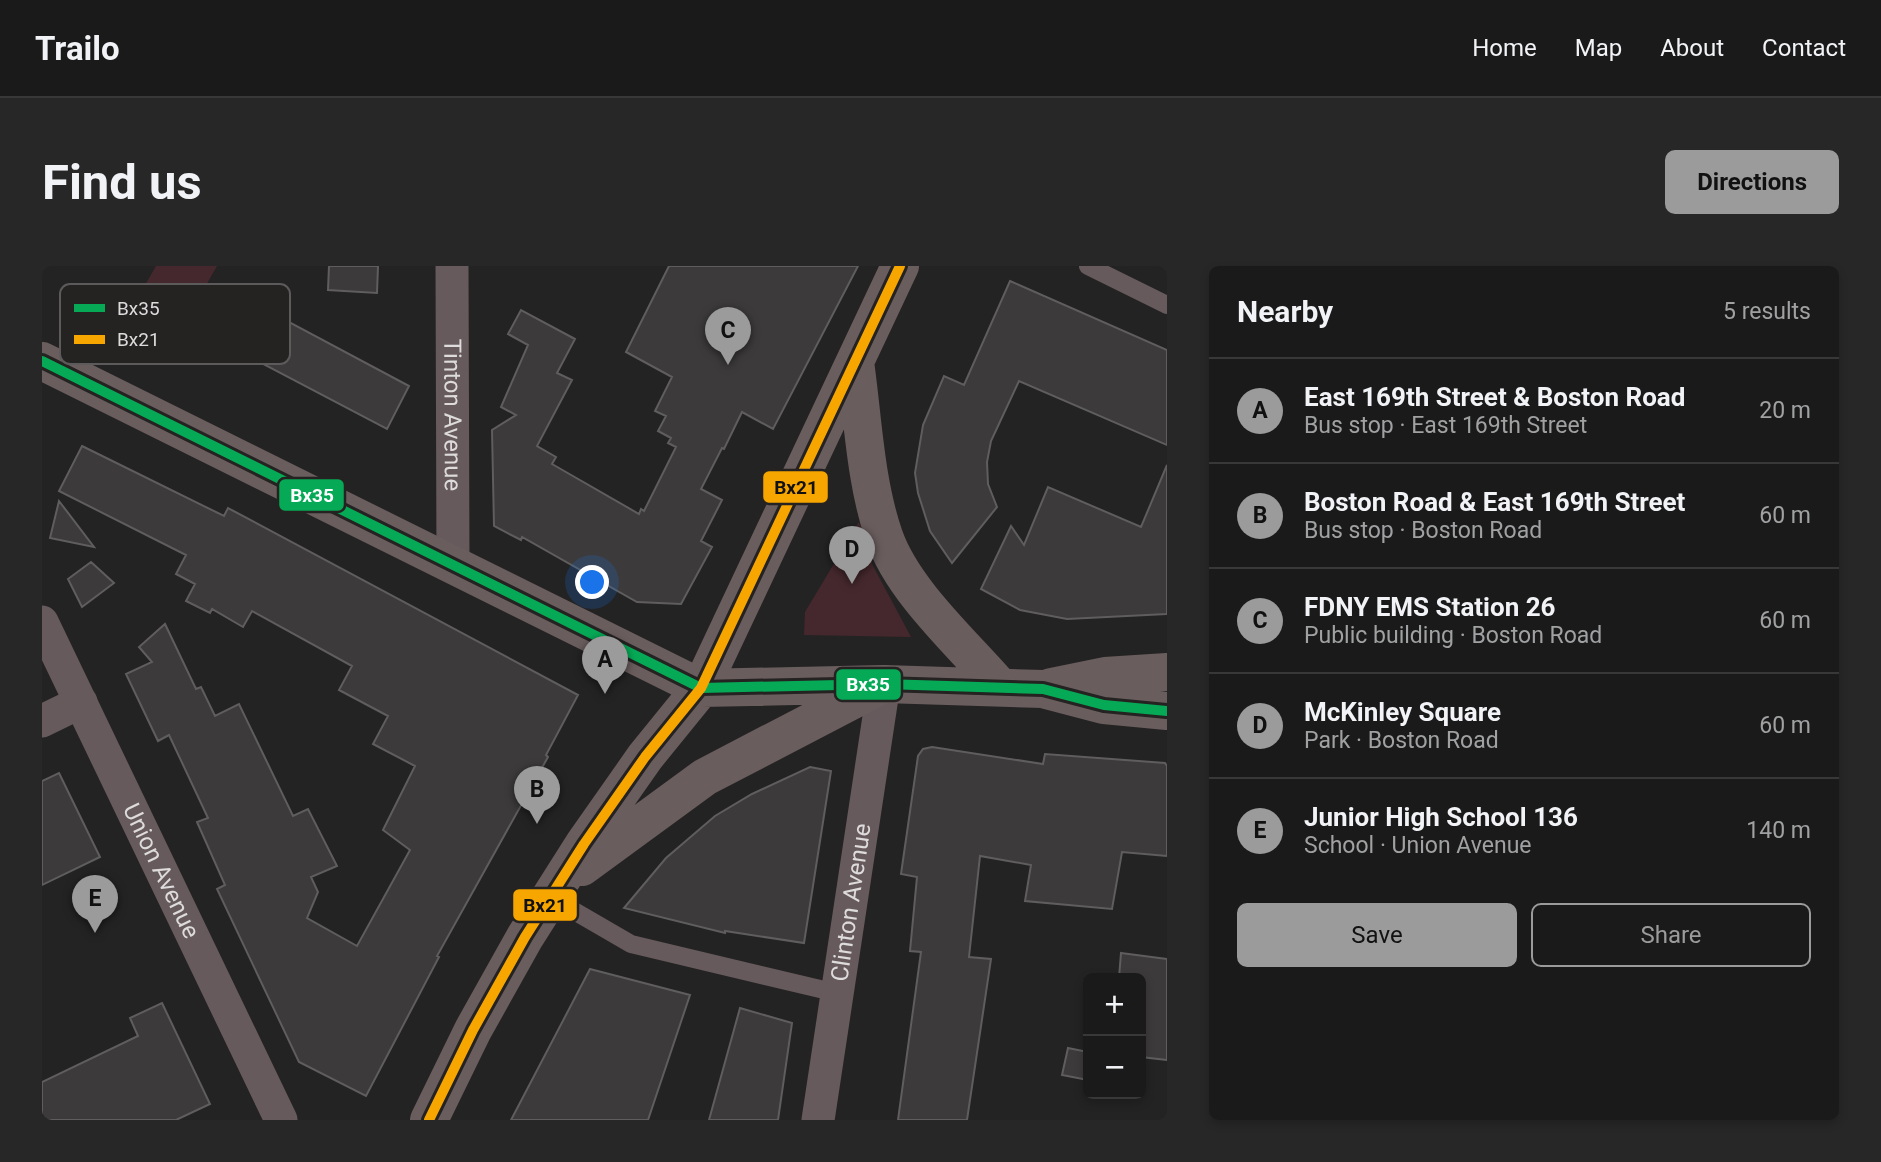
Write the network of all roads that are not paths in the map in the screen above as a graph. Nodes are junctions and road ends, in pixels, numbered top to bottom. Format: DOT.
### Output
graph roads {
  1 [pos="452,266"];
  2 [pos="900,266"];
  3 [pos="1088,266"];
  4 [pos="1167,305"];
  5 [pos="42,361"];
  6 [pos="855,362"];
  7 [pos="453,564"];
  8 [pos="42,622"];
  9 [pos="1167,672"];
  10 [pos="884,684"];
  11 [pos="1000,687"];
  12 [pos="701,688"];
  13 [pos="1043,689"];
  14 [pos="81,702"];
  15 [pos="1167,711"];
  16 [pos="42,721"];
  17 [pos="553,892"];
  18 [pos="837,993"];
  19 [pos="277,1119"];
  20 [pos="429,1120"];
  21 [pos="818,1120"];
  1 -- 7 [label="street, Tinton Avenue"];
  2 -- 6 [label="main road"];
  3 -- 4 [label="lane"];
  5 -- 7 [label="main road"];
  6 -- 11 [label="main road"];
  6 -- 12 [label="main road"];
  7 -- 12 [label="main road"];
  8 -- 14 [label="street, Union Avenue"];
  9 -- 13 [label="main road"];
  10 -- 11 [label="main road"];
  10 -- 12 [label="main road"];
  10 -- 17 [label="main road"];
  10 -- 18 [label="street, Clinton Avenue"];
  11 -- 13 [label="main road"];
  12 -- 17 [label="main road"];
  13 -- 15 [label="main road"];
  14 -- 16 [label="street"];
  14 -- 19 [label="street, Union Avenue"];
  17 -- 18 [label="lane"];
  17 -- 20 [label="main road"];
  18 -- 21 [label="street, Clinton Avenue"];
}
